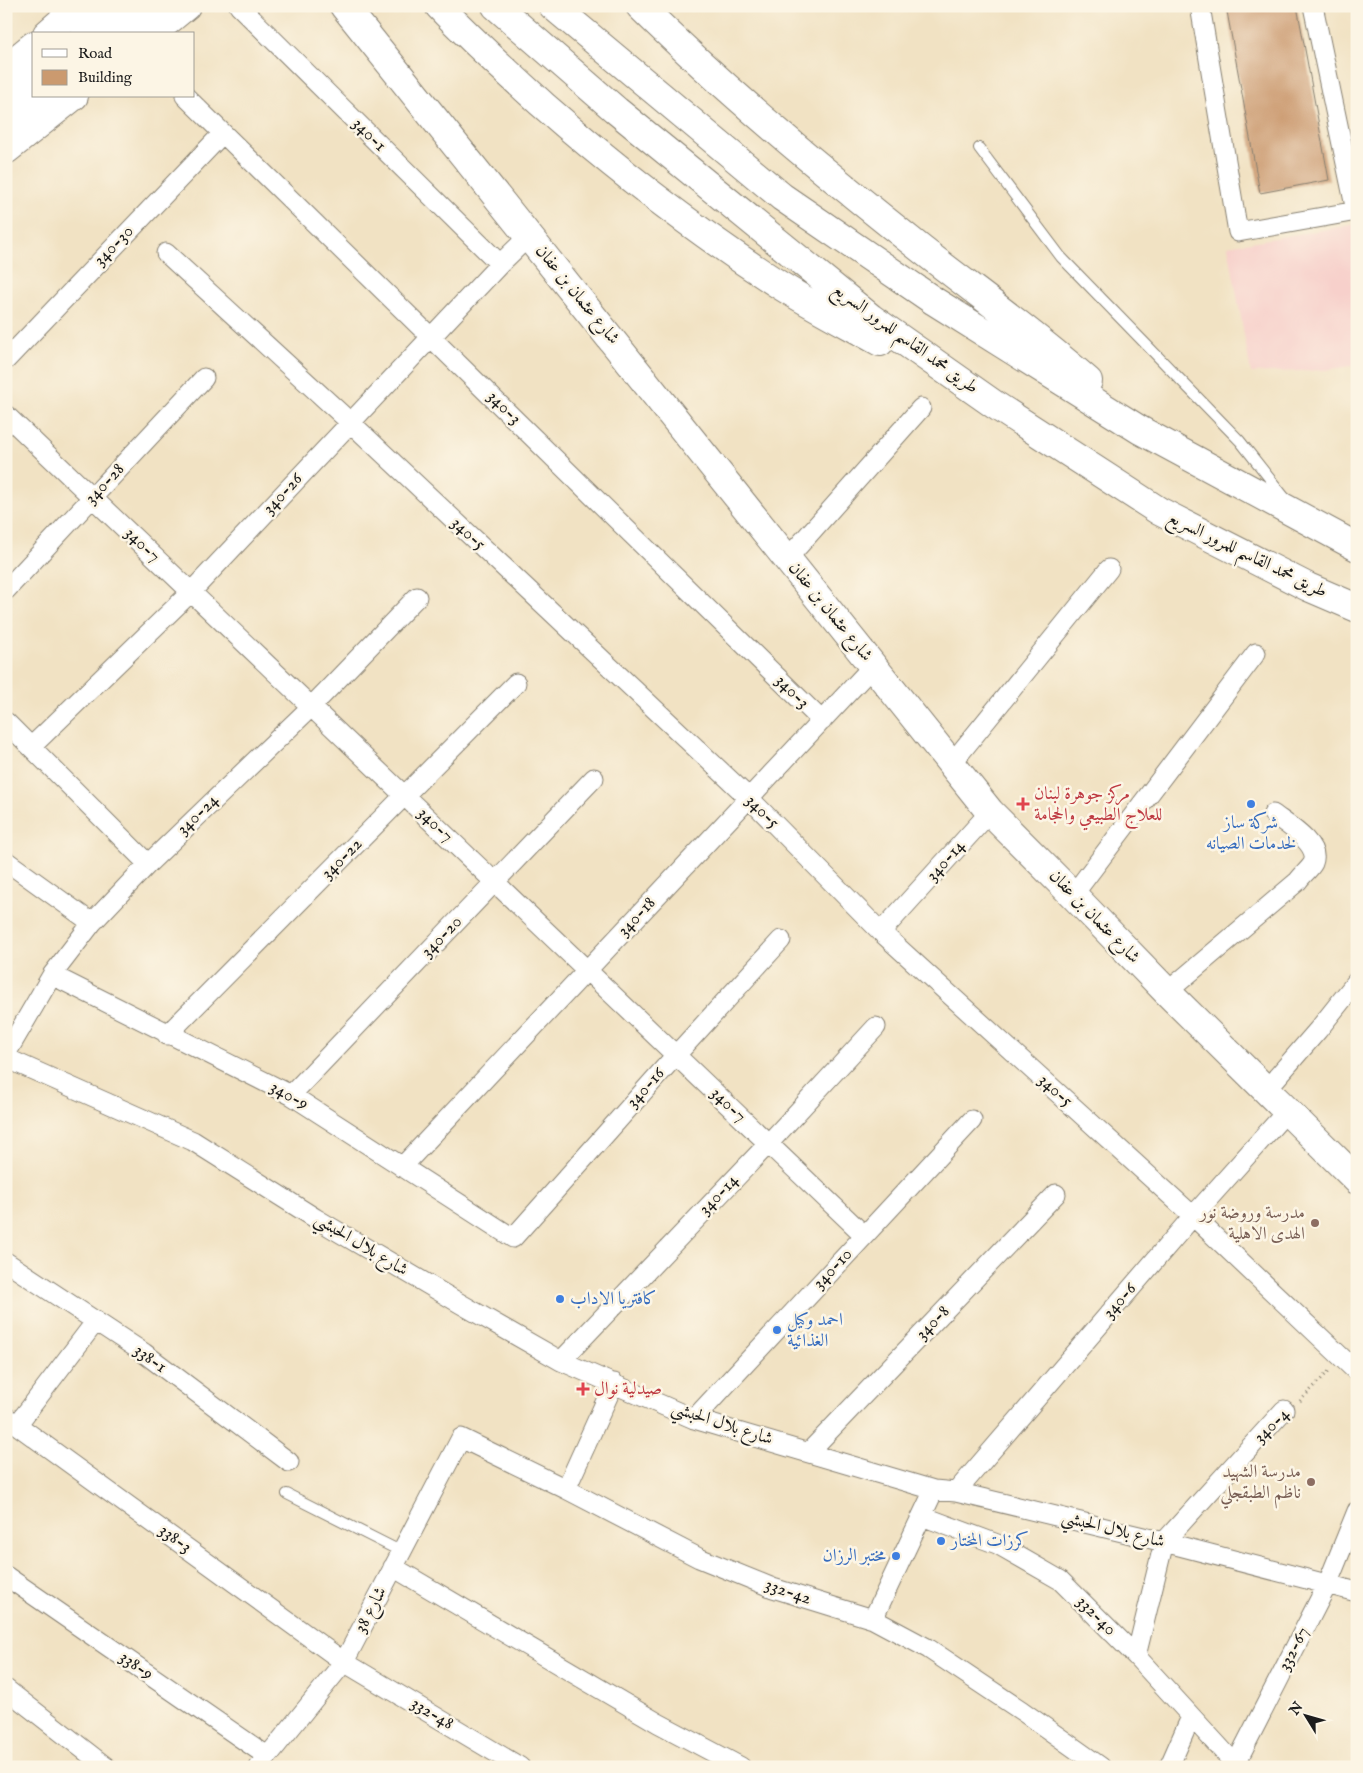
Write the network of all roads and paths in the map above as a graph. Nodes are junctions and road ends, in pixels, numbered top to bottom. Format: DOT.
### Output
graph roads {
  1 [pos="118,6"];
  2 [pos="150,6"];
  3 [pos="186,6"];
  4 [pos="239,6"];
  5 [pos="344,6"];
  6 [pos="439,6"];
  7 [pos="496,6"];
  8 [pos="554,6"];
  9 [pos="640,6"];
  10 [pos="1200,6"];
  11 [pos="1313,6"];
  12 [pos="74,15"];
  13 [pos="50,32"];
  14 [pos="118,32"];
  15 [pos="154,32"];
  16 [pos="32,47"];
  17 [pos="6,68"];
  18 [pos="32,78"];
  19 [pos="38,98"];
  20 [pos="71,98"];
  21 [pos="187,98"];
  22 [pos="6,99"];
  23 [pos="6,124"];
  24 [pos="222,133"];
  25 [pos="979,148"];
  26 [pos="6,150"];
  27 [pos="1356,211"];
  28 [pos="529,236"];
  29 [pos="166,253"];
  30 [pos="500,264"];
  31 [pos="432,338"];
  32 [pos="6,360"];
  33 [pos="204,378"];
  34 [pos="995,405"];
  35 [pos="921,408"];
  36 [pos="6,415"];
  37 [pos="350,423"];
  38 [pos="1140,430"];
  39 [pos="92,498"];
  40 [pos="1299,516"];
  41 [pos="1357,547"];
  42 [pos="787,559"];
  43 [pos="1109,569"];
  44 [pos="6,590"];
  45 [pos="191,592"];
  46 [pos="417,597"];
  47 [pos="1357,608"];
  48 [pos="1256,653"];
  49 [pos="873,666"];
  50 [pos="516,683"];
  51 [pos="311,706"];
  52 [pos="822,721"];
  53 [pos="6,722"];
  54 [pos="31,747"];
  55 [pos="952,763"];
  56 [pos="594,778"];
  57 [pos="404,796"];
  58 [pos="749,798"];
  59 [pos="990,812"];
  60 [pos="1273,814"];
  61 [pos="6,861"];
  62 [pos="148,864"];
  63 [pos="495,882"];
  64 [pos="1073,895"];
  65 [pos="92,923"];
  66 [pos="881,932"];
  67 [pos="781,940"];
  68 [pos="587,970"];
  69 [pos="52,976"];
  70 [pos="1357,981"];
  71 [pos="1167,992"];
  72 [pos="876,1027"];
  73 [pos="167,1034"];
  74 [pos="6,1054"];
  75 [pos="676,1055"];
  76 [pos="6,1058"];
  77 [pos="1266,1090"];
  78 [pos="291,1095"];
  79 [pos="1288,1111"];
  80 [pos="972,1120"];
  81 [pos="768,1144"];
  82 [pos="402,1167"];
  83 [pos="1357,1180"];
  84 [pos="1056,1194"];
  85 [pos="1193,1216"];
  86 [pos="864,1235"];
  87 [pos="513,1238"];
  88 [pos="6,1262"];
  89 [pos="96,1321"];
  90 [pos="1342,1357"];
  91 [pos="561,1361"];
  92 [pos="1357,1372"];
  93 [pos="614,1383"];
  94 [pos="1284,1410"];
  95 [pos="694,1419"];
  96 [pos="12,1421"];
  97 [pos="461,1438"];
  98 [pos="809,1452"];
  99 [pos="289,1462"];
  100 [pos="566,1489"];
  101 [pos="934,1490"];
  102 [pos="956,1492"];
  103 [pos="287,1494"];
  104 [pos="1357,1511"];
  105 [pos="922,1516"];
  106 [pos="1164,1542"];
  107 [pos="398,1559"];
  108 [pos="6,1576"];
  109 [pos="1327,1585"];
  110 [pos="1357,1592"];
  111 [pos="873,1619"];
  112 [pos="1136,1656"];
  113 [pos="344,1662"];
  114 [pos="6,1689"];
  115 [pos="1191,1717"];
  116 [pos="263,1761"];
  117 [pos="1234,1766"];
  118 [pos="106,1767"];
  119 [pos="520,1767"];
  120 [pos="740,1767"];
  121 [pos="1101,1767"];
  122 [pos="1169,1767"];
  1 -- 12 [label="main road"];
  2 -- 14 [label="main road"];
  3 -- 15 [label="main road"];
  4 -- 30 [label="street, 340-1"];
  5 -- 28 [label="main road, شارع عثمان بن عفان"];
  6 -- 34 [label="main road"];
  7 -- 34 [label="main road, طريق محمد القاسم للمرور السريع"];
  8 -- 38 [label="main road"];
  9 -- 38 [label="main road"];
  10 -- 27 [label="street"];
  11 -- 27 [label="street"];
  12 -- 13 [label="main road"];
  16 -- 17 [label="main road"];
  18 -- 22 [label="main road"];
  19 -- 23 [label="main road"];
  20 -- 26 [label="main road"];
  21 -- 24 [label="street, 340-3"];
  24 -- 31 [label="street, 340-3"];
  24 -- 32 [label="street, 340-30"];
  25 -- 40 [label="lane"];
  28 -- 30 [label="street, 340-26"];
  28 -- 42 [label="main road, شارع عثمان بن عفان"];
  29 -- 37 [label="street, 340-5"];
  30 -- 31 [label="street, 340-26"];
  31 -- 37 [label="street, 340-26"];
  31 -- 52 [label="street, 340-3"];
  33 -- 39 [label="street, 340-28"];
  34 -- 47 [label="main road, طريق محمد القاسم للمرور السريع"];
  35 -- 42 [label="street"];
  36 -- 39 [label="street, 340-7"];
  37 -- 45 [label="street, 340-26"];
  37 -- 58 [label="street, 340-5"];
  38 -- 40 [label="main road"];
  39 -- 44 [label="street, 340-28"];
  39 -- 45 [label="street, 340-7"];
  40 -- 41 [label="main road"];
  42 -- 49 [label="main road, شارع عثمان بن عفان"];
  43 -- 55 [label="street"];
  45 -- 51 [label="street, 340-7"];
  45 -- 54 [label="street, 340-26"];
  46 -- 51 [label="street, 340-24"];
  48 -- 64 [label="street"];
  49 -- 52 [label="street, 340-18"];
  49 -- 55 [label="main road, شارع عثمان بن عفان"];
  50 -- 57 [label="street, 340-22"];
  51 -- 57 [label="street, 340-7"];
  51 -- 62 [label="street, 340-24"];
  52 -- 58 [label="street, 340-18"];
  53 -- 54 [label="street"];
  54 -- 62 [label="street"];
  55 -- 59 [label="main road, شارع عثمان بن عفان"];
  56 -- 63 [label="street, 340-20"];
  57 -- 63 [label="street, 340-7"];
  57 -- 73 [label="street, 340-22"];
  58 -- 66 [label="street, 340-5"];
  58 -- 68 [label="street, 340-18"];
  59 -- 64 [label="main road, شارع عثمان بن عفان"];
  59 -- 66 [label="street, 340-14"];
  60 -- 71 [label="street"];
  61 -- 65 [label="street"];
  62 -- 65 [label="street, 340-24"];
  63 -- 68 [label="street, 340-7"];
  63 -- 78 [label="street, 340-20"];
  64 -- 71 [label="main road, شارع عثمان بن عفان"];
  65 -- 69 [label="street, 340-24"];
  66 -- 85 [label="street, 340-5"];
  67 -- 75 [label="street, 340-16"];
  68 -- 75 [label="street, 340-7"];
  68 -- 82 [label="street, 340-18"];
  69 -- 73 [label="street, 340-9"];
  69 -- 74 [label="street, 340-24"];
  70 -- 77 [label="street"];
  71 -- 77 [label="main road, شارع عثمان بن عفان"];
  72 -- 81 [label="street, 340-14"];
  73 -- 78 [label="street, 340-9"];
  75 -- 81 [label="street, 340-7"];
  75 -- 87 [label="street, 340-16"];
  76 -- 91 [label="street, شارع بلال الحبشي"];
  77 -- 79 [label="main road, شارع عثمان بن عفان"];
  78 -- 82 [label="street, 340-9"];
  79 -- 83 [label="main road, شارع عثمان بن عفان"];
  79 -- 85 [label="street, 340-6"];
  80 -- 86 [label="street, 340-10"];
  81 -- 86 [label="street, 340-7"];
  81 -- 91 [label="street, 340-14"];
  82 -- 87 [label="street, 340-9"];
  84 -- 98 [label="street, 340-8"];
  85 -- 90 [label="street, 340-5"];
  85 -- 102 [label="street, 340-6"];
  86 -- 95 [label="street, 340-10"];
  88 -- 89 [label="street, 338-1"];
  89 -- 96 [label="street"];
  89 -- 99 [label="street, 338-1"];
  90 -- 92 [label="street, 340-5"];
  90 -- 94 [label="path, 340-4"];
  91 -- 93 [label="street, شارع بلال الحبشي"];
  93 -- 95 [label="street, شارع بلال الحبشي"];
  93 -- 100 [label="street"];
  94 -- 106 [label="street, 340-4"];
  95 -- 98 [label="street, شارع بلال الحبشي"];
  96 -- 113 [label="street, 338-3"];
  97 -- 100 [label="street, 332-42"];
  97 -- 107 [label="street, شارع 38"];
  98 -- 101 [label="street, شارع بلال الحبشي"];
  100 -- 111 [label="street, 332-42"];
  101 -- 102 [label="street, شارع بلال الحبشي"];
  101 -- 105 [label="street"];
  102 -- 106 [label="street, شارع بلال الحبشي"];
  103 -- 107 [label="lane"];
  104 -- 109 [label="street, 332-67"];
  105 -- 111 [label="street"];
  105 -- 112 [label="street, 332-40"];
  106 -- 109 [label="street, شارع بلال الحبشي"];
  106 -- 112 [label="street"];
  107 -- 113 [label="street, شارع 38"];
  107 -- 120 [label="street"];
  108 -- 116 [label="street, 338-9"];
  109 -- 110 [label="street, شارع بلال الحبشي"];
  109 -- 117 [label="street, 332-67"];
  111 -- 121 [label="street, 332-42"];
  112 -- 115 [label="street, 332-40"];
  113 -- 116 [label="street, شارع 38"];
  113 -- 119 [label="street, 332-48"];
  114 -- 118 [label="street"];
  115 -- 117 [label="street, 332-40"];
  115 -- 122 [label="street"];
}
